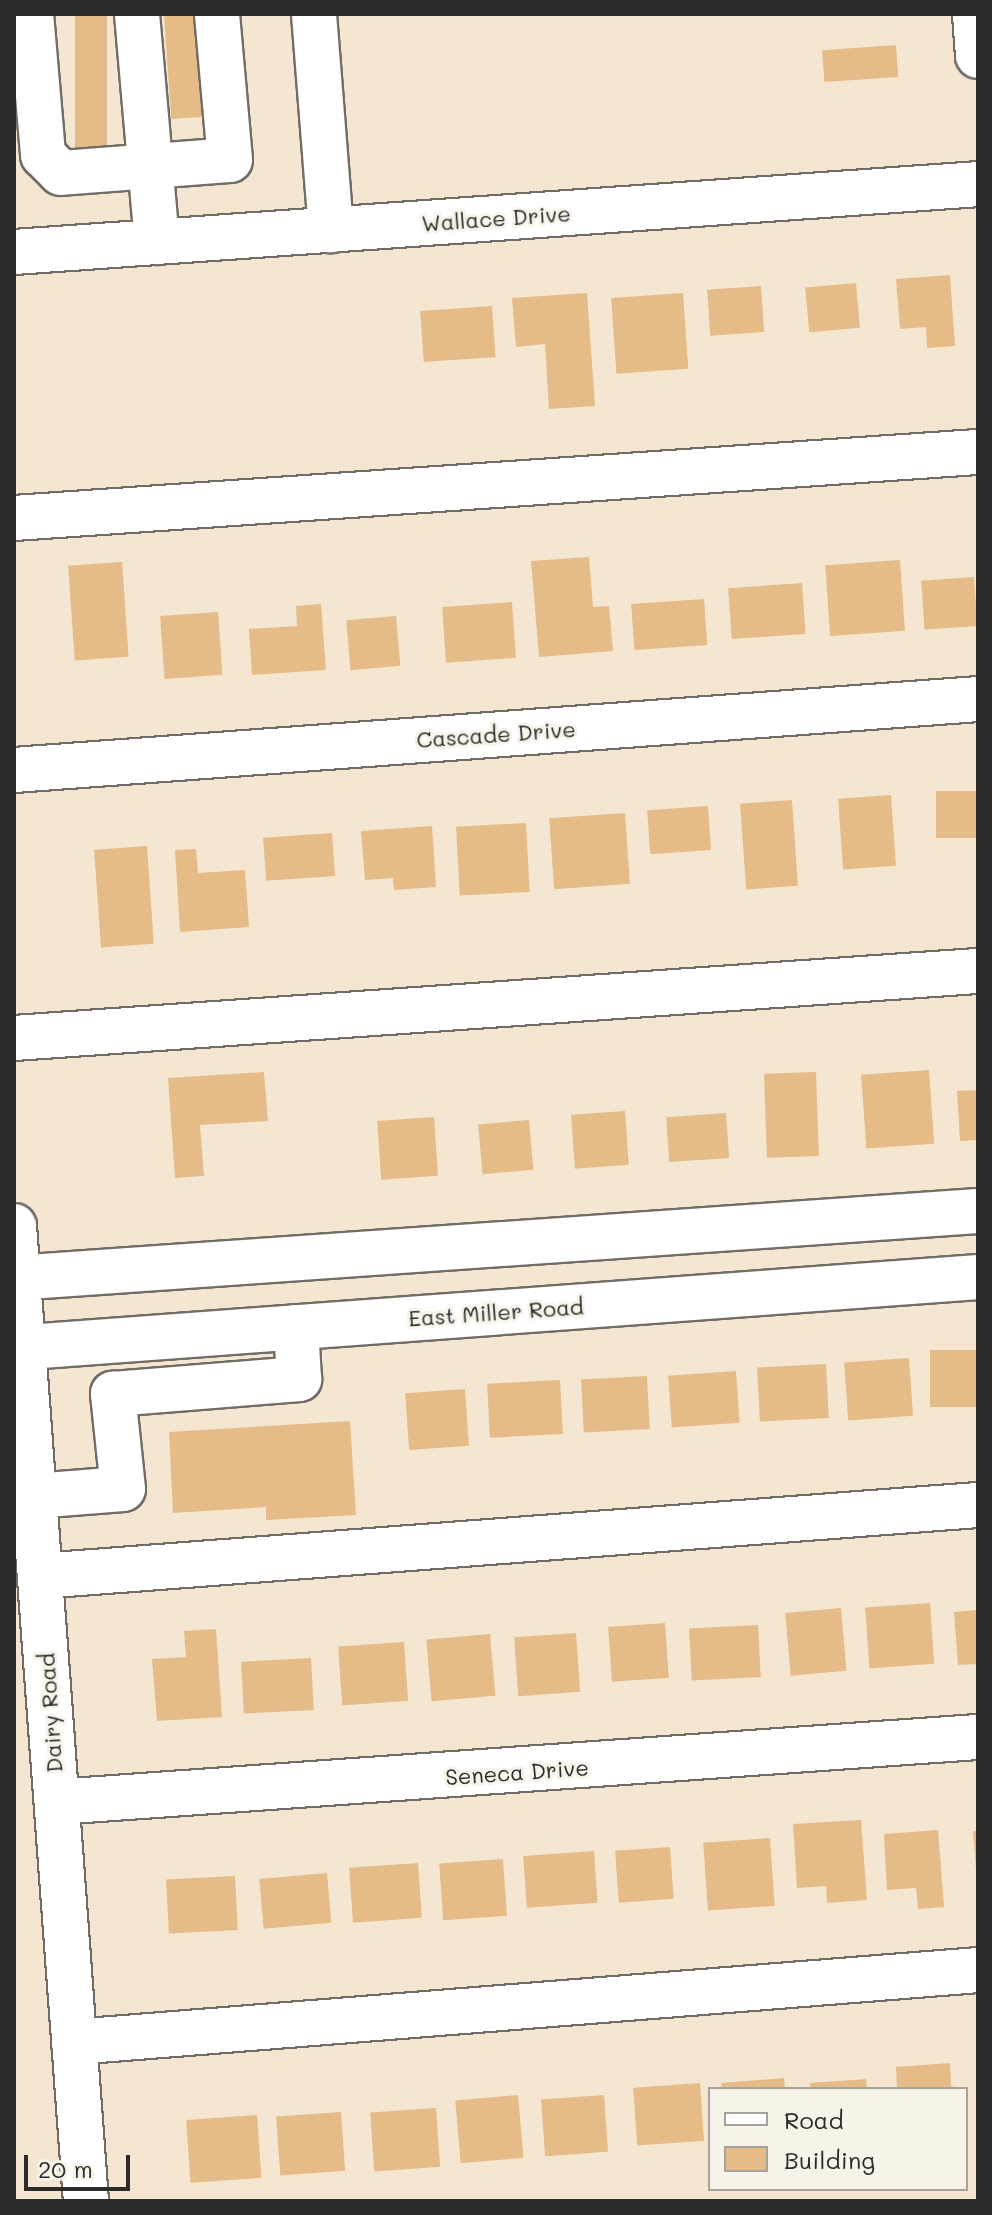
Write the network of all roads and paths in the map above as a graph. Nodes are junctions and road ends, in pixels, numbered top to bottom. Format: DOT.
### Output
graph roads {
  1 [pos="137,14"];
  2 [pos="217,14"];
  3 [pos="314,14"];
  4 [pos="975,14"];
  5 [pos="25,17"];
  6 [pos="978,56"];
  7 [pos="27,123"];
  8 [pos="150,165"];
  9 [pos="978,184"];
  10 [pos="331,230"];
  11 [pos="157,242"];
  12 [pos="14,252"];
  13 [pos="978,452"];
  14 [pos="14,518"];
  15 [pos="978,699"];
  16 [pos="14,770"];
  17 [pos="978,971"];
  18 [pos="14,1038"];
  19 [pos="978,1211"];
  20 [pos="898,1217"];
  21 [pos="14,1226"];
  22 [pos="978,1277"];
  23 [pos="16,1278"];
  24 [pos="903,1282"];
  25 [pos="296,1327"];
  26 [pos="18,1348"];
  27 [pos="34,1496"];
  28 [pos="978,1505"];
  29 [pos="40,1576"];
  30 [pos="978,1737"];
  31 [pos="57,1802"];
  32 [pos="978,1970"];
  33 [pos="74,2042"];
  34 [pos="86,2201"];
  1 -- 8 [label="street"];
  2 -- 8 [label="street"];
  3 -- 10 [label="street"];
  4 -- 6 [label="street"];
  5 -- 7 [label="street"];
  7 -- 8 [label="street"];
  8 -- 11 [label="street"];
  9 -- 10 [label="street, Wallace Drive"];
  10 -- 11 [label="street, Wallace Drive"];
  11 -- 12 [label="street, Wallace Drive"];
  13 -- 14 [label="street"];
  15 -- 16 [label="street, Cascade Drive"];
  17 -- 18 [label="street"];
  19 -- 20 [label="street"];
  20 -- 23 [label="street"];
  20 -- 24 [label="street"];
  21 -- 23 [label="street, Dairy Road"];
  22 -- 24 [label="street, East Miller Road"];
  23 -- 26 [label="street, Dairy Road"];
  24 -- 25 [label="street, East Miller Road"];
  25 -- 26 [label="street, East Miller Road"];
  25 -- 27 [label="street"];
  26 -- 27 [label="street, Dairy Road"];
  27 -- 29 [label="street, Dairy Road"];
  28 -- 29 [label="street"];
  29 -- 31 [label="street, Dairy Road"];
  30 -- 31 [label="street, Seneca Drive"];
  31 -- 33 [label="street, Dairy Road"];
  32 -- 33 [label="street"];
  33 -- 34 [label="street, Dairy Road"];
}
